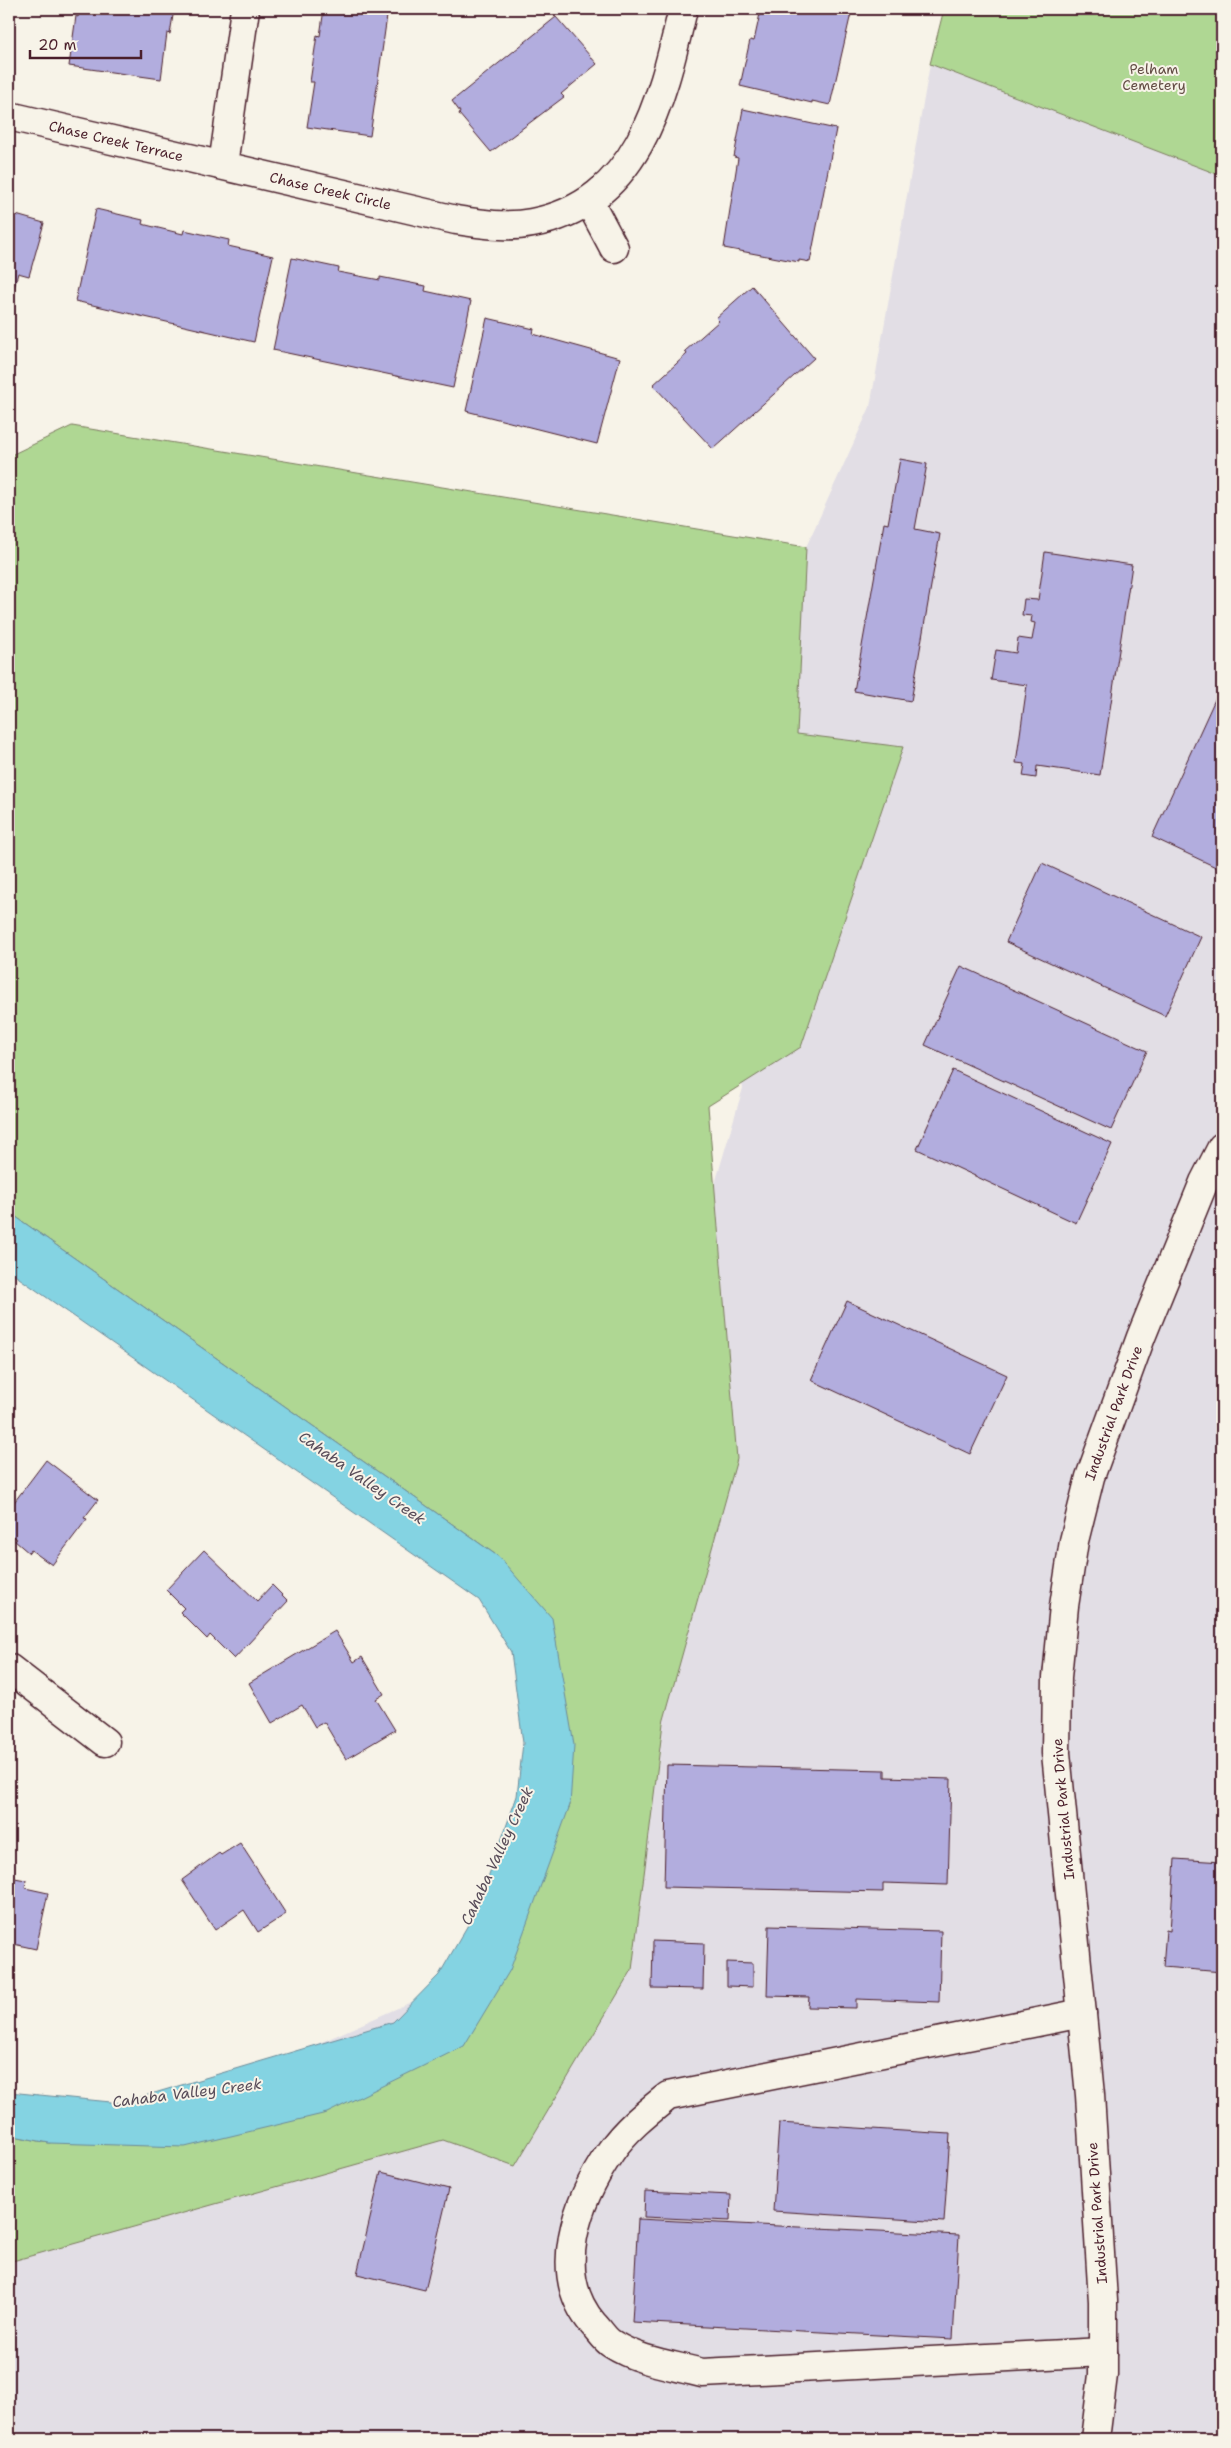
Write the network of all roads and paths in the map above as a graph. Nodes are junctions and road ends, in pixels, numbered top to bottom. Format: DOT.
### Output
graph roads {
  1 [pos="245,9"];
  2 [pos="683,9"];
  3 [pos="9,116"];
  4 [pos="223,165"];
  5 [pos="588,200"];
  6 [pos="614,248"];
  7 [pos="1222,1147"];
  8 [pos="1213,1187"];
  9 [pos="9,1668"];
  10 [pos="105,1742"];
  11 [pos="1082,2013"];
  12 [pos="1103,2352"];
  13 [pos="1095,2439"];
  1 -- 4 [label="street"];
  2 -- 5 [label="street, Chase Creek Circle"];
  3 -- 4 [label="street, Chase Creek Terrace"];
  4 -- 5 [label="street, Chase Creek Circle"];
  5 -- 6 [label="street"];
  7 -- 8 [label="street, Industrial Park Drive"];
  8 -- 11 [label="street, Industrial Park Drive"];
  9 -- 10 [label="street"];
  11 -- 12 [label="street, Industrial Park Drive"];
  11 -- 12 [label="street"];
  12 -- 13 [label="street, Industrial Park Drive"];
}
